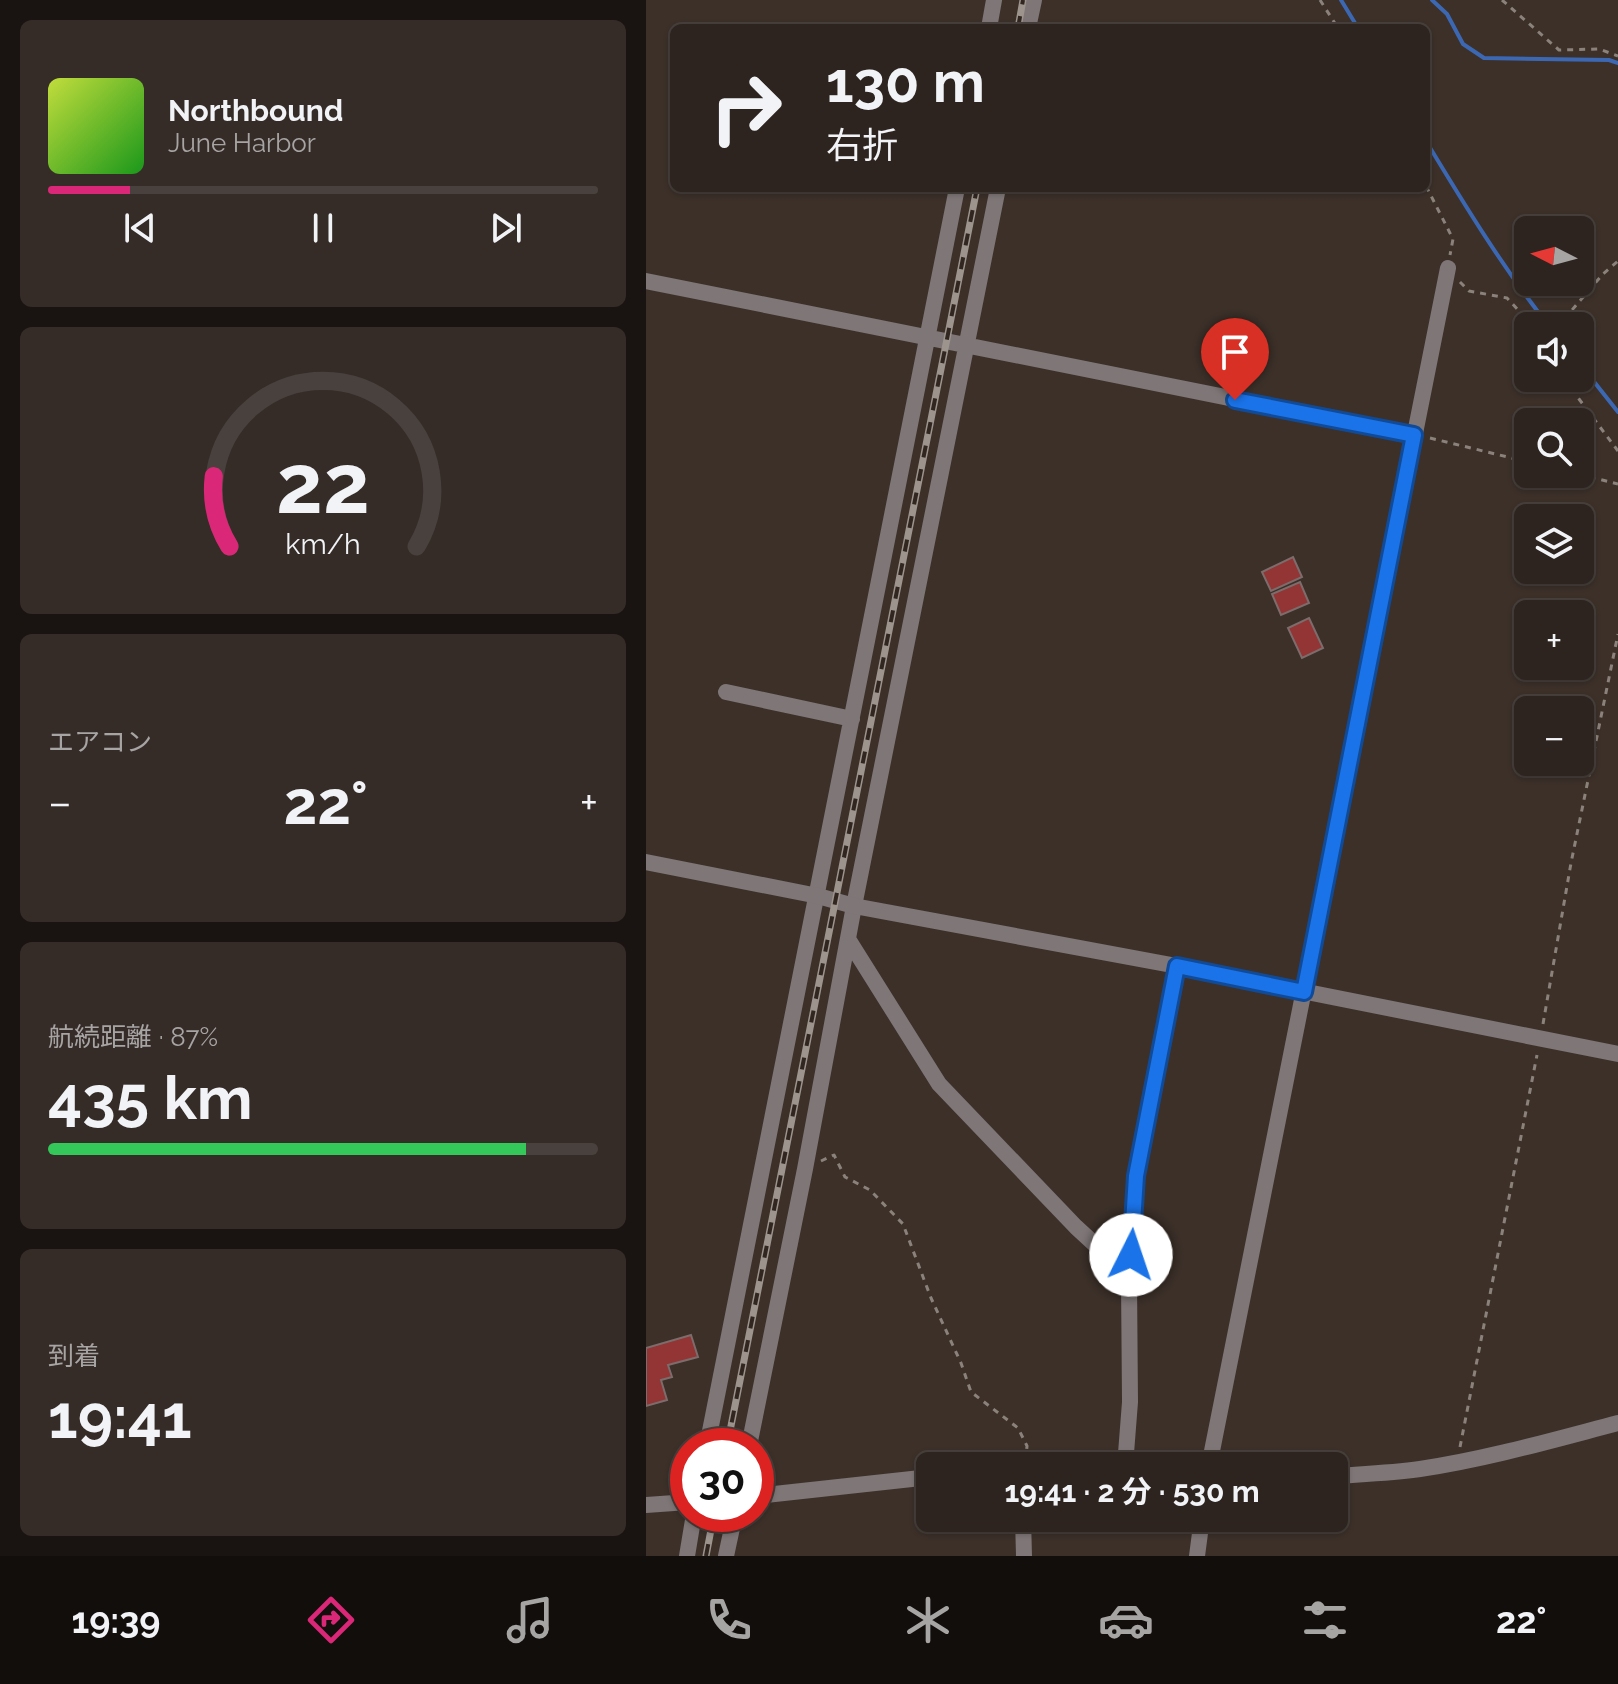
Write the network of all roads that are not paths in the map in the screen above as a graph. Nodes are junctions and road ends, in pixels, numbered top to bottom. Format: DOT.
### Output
graph roads {
  1 [pos="994,0"];
  2 [pos="1034,0"];
  3 [pos="990,24"];
  4 [pos="1029,24"];
  5 [pos="956,192"];
  6 [pos="997,192"];
  7 [pos="1448,268"];
  8 [pos="646,281"];
  9 [pos="927,338"];
  10 [pos="967,347"];
  11 [pos="1414,435"];
  12 [pos="726,692"];
  13 [pos="852,719"];
  14 [pos="646,862"];
  15 [pos="818,896"];
  16 [pos="854,906"];
  17 [pos="848,939"];
  18 [pos="1177,966"];
  19 [pos="1304,992"];
  20 [pos="1618,1054"];
  21 [pos="1129,1281"];
  22 [pos="1618,1423"];
  23 [pos="711,1428"];
  24 [pos="753,1428"];
  25 [pos="1126,1452"];
  26 [pos="1212,1452"];
  27 [pos="1348,1475"];
  28 [pos="916,1479"];
  29 [pos="774,1494"];
  30 [pos="670,1503"];
  31 [pos="646,1505"];
  32 [pos="691,1532"];
  33 [pos="731,1532"];
  34 [pos="1023,1532"];
  35 [pos="1200,1532"];
  36 [pos="687,1556"];
  37 [pos="726,1556"];
  38 [pos="1024,1556"];
  39 [pos="1197,1556"];
  1 -- 3 [label="street"];
  2 -- 4 [label="street"];
  5 -- 9 [label="street"];
  6 -- 10 [label="street"];
  7 -- 11 [label="street"];
  8 -- 9 [label="street"];
  9 -- 10 [label="street"];
  9 -- 13 [label="street"];
  10 -- 11 [label="street"];
  10 -- 16 [label="street"];
  11 -- 19 [label="street"];
  12 -- 13 [label="street"];
  13 -- 15 [label="street"];
  14 -- 15 [label="street"];
  15 -- 16 [label="street"];
  15 -- 23 [label="street"];
  16 -- 17 [label="street"];
  16 -- 18 [label="street"];
  17 -- 21 [label="street"];
  17 -- 24 [label="street"];
  18 -- 19 [label="street"];
  18 -- 21 [label="street"];
  19 -- 20 [label="street"];
  19 -- 26 [label="street"];
  21 -- 25 [label="street"];
  22 -- 27 [label="street"];
  28 -- 29 [label="street"];
  30 -- 31 [label="street"];
  32 -- 36 [label="street"];
  33 -- 37 [label="street"];
  34 -- 38 [label="street"];
  35 -- 39 [label="street"];
}
